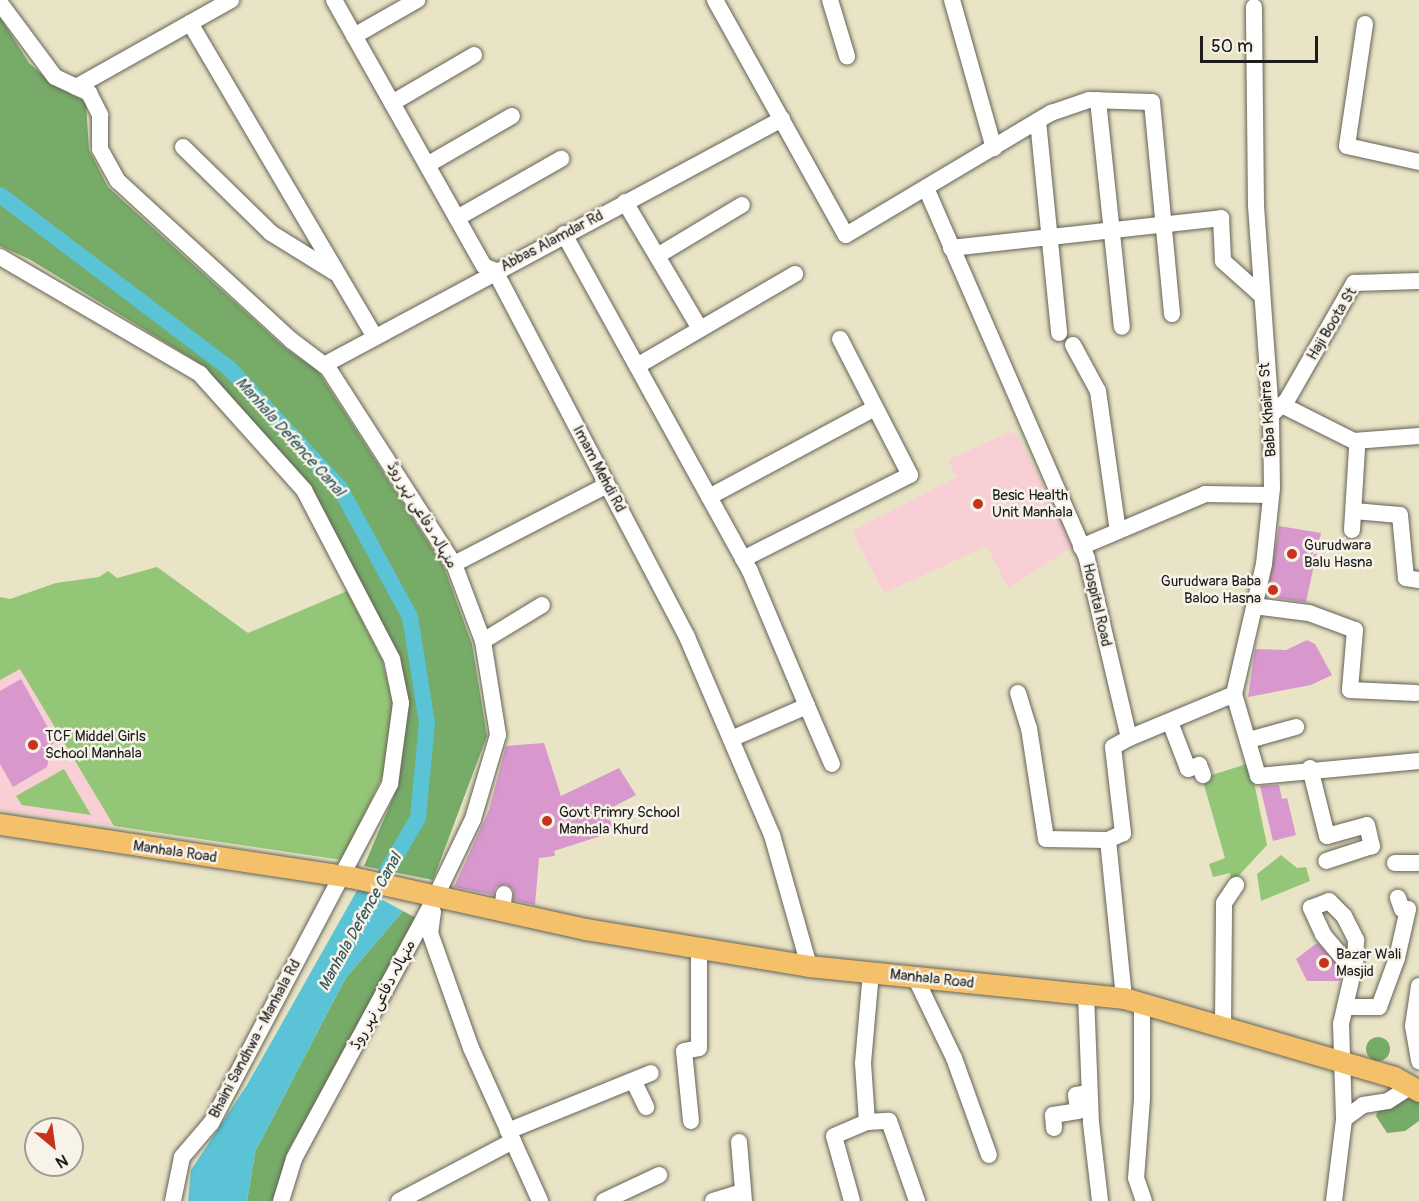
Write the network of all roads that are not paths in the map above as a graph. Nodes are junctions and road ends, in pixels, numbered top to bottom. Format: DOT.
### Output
graph roads {
  1 [pos="231,0"];
  2 [pos="334,0"];
  3 [pos="417,0"];
  4 [pos="715,0"];
  5 [pos="830,0"];
  6 [pos="952,0"];
  7 [pos="0,3"];
  8 [pos="1254,7"];
  9 [pos="190,23"];
  10 [pos="1365,24"];
  11 [pos="354,36"];
  12 [pos="474,55"];
  13 [pos="847,56"];
  14 [pos="76,87"];
  15 [pos="1098,100"];
  16 [pos="392,104"];
  17 [pos="512,116"];
  18 [pos="782,119"];
  19 [pos="1038,121"];
  20 [pos="183,147"];
  21 [pos="994,148"];
  22 [pos="561,159"];
  23 [pos="1419,162"];
  24 [pos="427,165"];
  25 [pos="926,188"];
  26 [pos="625,202"];
  27 [pos="742,205"];
  28 [pos="457,218"];
  29 [pos="1163,221"];
  30 [pos="1111,228"];
  31 [pos="564,234"];
  32 [pos="1050,236"];
  33 [pos="951,248"];
  34 [pos="657,256"];
  35 [pos="0,257"];
  36 [pos="495,271"];
  37 [pos="338,274"];
  38 [pos="795,274"];
  39 [pos="1419,281"];
  40 [pos="1261,295"];
  41 [pos="1172,314"];
  42 [pos="1122,327"];
  43 [pos="700,329"];
  44 [pos="1059,333"];
  45 [pos="375,337"];
  46 [pos="840,339"];
  47 [pos="1073,345"];
  48 [pos="324,365"];
  49 [pos="637,366"];
  50 [pos="874,408"];
  51 [pos="1277,410"];
  52 [pos="1419,436"];
  53 [pos="1357,448"];
  54 [pos="607,485"];
  55 [pos="1271,495"];
  56 [pos="709,497"];
  57 [pos="1354,512"];
  58 [pos="1352,530"];
  59 [pos="1118,531"];
  60 [pos="1081,547"];
  61 [pos="743,559"];
  62 [pos="453,564"];
  63 [pos="1419,580"];
  64 [pos="542,605"];
  65 [pos="1254,606"];
  66 [pos="483,641"];
  67 [pos="1018,693"];
  68 [pos="1416,693"];
  69 [pos="1234,694"];
  70 [pos="807,706"];
  71 [pos="1170,722"];
  72 [pos="1296,727"];
  73 [pos="1129,738"];
  74 [pos="731,739"];
  75 [pos="1249,740"];
  76 [pos="1419,760"];
  77 [pos="832,764"];
  78 [pos="1310,768"];
  79 [pos="1203,775"];
  80 [pos="0,824"];
  81 [pos="1108,840"];
  82 [pos="1326,861"];
  83 [pos="1395,863"];
  84 [pos="1419,863"];
  85 [pos="347,877"];
  86 [pos="1236,885"];
  87 [pos="428,894"];
  88 [pos="1398,898"];
  89 [pos="699,948"];
  90 [pos="1355,963"];
  91 [pos="809,966"];
  92 [pos="871,972"];
  93 [pos="915,977"];
  94 [pos="1419,986"];
  95 [pos="1086,994"];
  96 [pos="1133,1000"];
  97 [pos="1345,1007"];
  98 [pos="1222,1025"];
  99 [pos="1342,1061"];
  100 [pos="1419,1061"];
  101 [pos="651,1073"];
  102 [pos="634,1082"];
  103 [pos="1415,1089"];
  104 [pos="1089,1094"];
  105 [pos="646,1107"];
  106 [pos="1344,1119"];
  107 [pos="691,1122"];
  108 [pos="867,1122"];
  109 [pos="1054,1128"];
  110 [pos="511,1136"];
  111 [pos="739,1142"];
  112 [pos="990,1155"];
  113 [pos="659,1175"];
  114 [pos="743,1196"];
  115 [pos="172,1201"];
  116 [pos="281,1201"];
  117 [pos="399,1201"];
  118 [pos="540,1201"];
  119 [pos="604,1201"];
  120 [pos="712,1201"];
  121 [pos="852,1201"];
  122 [pos="917,1201"];
  123 [pos="1100,1201"];
  124 [pos="1144,1201"];
  125 [pos="1334,1201"];
  1 -- 9 [label="street"];
  2 -- 11 [label="street, Imam Mehdi Rd"];
  3 -- 11 [label="street"];
  4 -- 18 [label="street"];
  5 -- 13 [label="street"];
  6 -- 21 [label="street"];
  7 -- 14 [label="street, منہالہ دفاعی نہر روڈ"];
  8 -- 40 [label="street, Baba Khairra St"];
  9 -- 14 [label="street"];
  9 -- 37 [label="street"];
  10 -- 23 [label="street"];
  11 -- 16 [label="street, Imam Mehdi Rd"];
  12 -- 16 [label="street"];
  14 -- 48 [label="street, منہالہ دفاعی نہر روڈ"];
  15 -- 19 [label="street"];
  15 -- 29 [label="street"];
  15 -- 30 [label="street"];
  16 -- 24 [label="street, Imam Mehdi Rd"];
  17 -- 24 [label="street"];
  18 -- 25 [label="street"];
  18 -- 26 [label="street, Abbas Alamdar Rd"];
  19 -- 21 [label="street"];
  19 -- 32 [label="street"];
  20 -- 37 [label="street"];
  21 -- 25 [label="street"];
  22 -- 28 [label="street"];
  24 -- 28 [label="street, Imam Mehdi Rd"];
  25 -- 33 [label="street, Hospital Road"];
  26 -- 31 [label="street, Abbas Alamdar Rd"];
  26 -- 34 [label="street"];
  27 -- 34 [label="street"];
  28 -- 36 [label="street, Imam Mehdi Rd"];
  29 -- 30 [label="street"];
  29 -- 40 [label="street"];
  29 -- 41 [label="street"];
  30 -- 32 [label="street"];
  30 -- 42 [label="street"];
  31 -- 36 [label="street, Abbas Alamdar Rd"];
  31 -- 49 [label="street"];
  32 -- 33 [label="street"];
  32 -- 44 [label="street"];
  33 -- 60 [label="street, Hospital Road"];
  34 -- 43 [label="street"];
  35 -- 85 [label="street, Bhaini Sandhwa - Manhala Rd"];
  36 -- 45 [label="street, Abbas Alamdar Rd"];
  36 -- 54 [label="street, Imam Mehdi Rd"];
  37 -- 45 [label="street"];
  38 -- 43 [label="street"];
  39 -- 51 [label="street, Haji Boota St"];
  40 -- 51 [label="street, Baba Khairra St"];
  43 -- 49 [label="street"];
  45 -- 48 [label="street, Abbas Alamdar Rd"];
  46 -- 50 [label="street"];
  47 -- 59 [label="street"];
  48 -- 62 [label="street, منہالہ دفاعی نہر روڈ"];
  49 -- 56 [label="street"];
  50 -- 56 [label="street"];
  50 -- 61 [label="street"];
  51 -- 52 [label="street"];
  51 -- 55 [label="street, Baba Khairra St"];
  53 -- 57 [label="street"];
  54 -- 62 [label="street"];
  54 -- 74 [label="street, Imam Mehdi Rd"];
  55 -- 59 [label="street"];
  55 -- 65 [label="street, Baba Khairra St"];
  56 -- 61 [label="street"];
  57 -- 58 [label="street"];
  57 -- 63 [label="street"];
  59 -- 60 [label="street"];
  60 -- 73 [label="street, Hospital Road"];
  61 -- 70 [label="street"];
  62 -- 66 [label="street, منہالہ دفاعی نہر روڈ"];
  64 -- 66 [label="street"];
  65 -- 68 [label="street"];
  65 -- 69 [label="street, Baba Khairra St"];
  66 -- 87 [label="street, منہالہ دفاعی نہر روڈ"];
  67 -- 81 [label="street"];
  69 -- 71 [label="street"];
  69 -- 75 [label="street"];
  70 -- 74 [label="street"];
  70 -- 77 [label="street"];
  71 -- 73 [label="street"];
  71 -- 79 [label="street"];
  72 -- 75 [label="street"];
  73 -- 81 [label="street"];
  74 -- 91 [label="street, Imam Mehdi Rd"];
  75 -- 78 [label="street"];
  76 -- 78 [label="street"];
  78 -- 82 [label="street"];
  80 -- 85 [label="main road, Manhala Road"];
  81 -- 96 [label="street"];
  83 -- 84 [label="street"];
  85 -- 87 [label="main road, Manhala Road"];
  85 -- 115 [label="street, Bhaini Sandhwa - Manhala Rd"];
  86 -- 98 [label="street"];
  87 -- 89 [label="main road, Manhala Road"];
  87 -- 110 [label="street"];
  87 -- 116 [label="street, منہالہ دفاعی نہر روڈ"];
  88 -- 97 [label="street"];
  89 -- 91 [label="main road, Manhala Road"];
  89 -- 107 [label="street"];
  90 -- 97 [label="street"];
  91 -- 92 [label="main road, Manhala Road"];
  92 -- 93 [label="main road, Manhala Road"];
  92 -- 108 [label="street"];
  93 -- 95 [label="main road, Manhala Road"];
  93 -- 112 [label="street"];
  94 -- 100 [label="street"];
  95 -- 96 [label="main road, Manhala Road"];
  95 -- 104 [label="street"];
  96 -- 98 [label="main road, Manhala Road"];
  96 -- 124 [label="street"];
  97 -- 99 [label="street"];
  98 -- 99 [label="main road, Manhala Road"];
  99 -- 103 [label="main road, Manhala Road"];
  99 -- 106 [label="street"];
  101 -- 102 [label="street"];
  102 -- 105 [label="street"];
  102 -- 110 [label="street"];
  103 -- 106 [label="street"];
  104 -- 109 [label="street"];
  104 -- 123 [label="street"];
  106 -- 125 [label="street"];
  108 -- 121 [label="street"];
  108 -- 122 [label="street"];
  110 -- 117 [label="street"];
  110 -- 118 [label="street"];
  111 -- 114 [label="street"];
  113 -- 119 [label="street"];
  114 -- 120 [label="street"];
}
